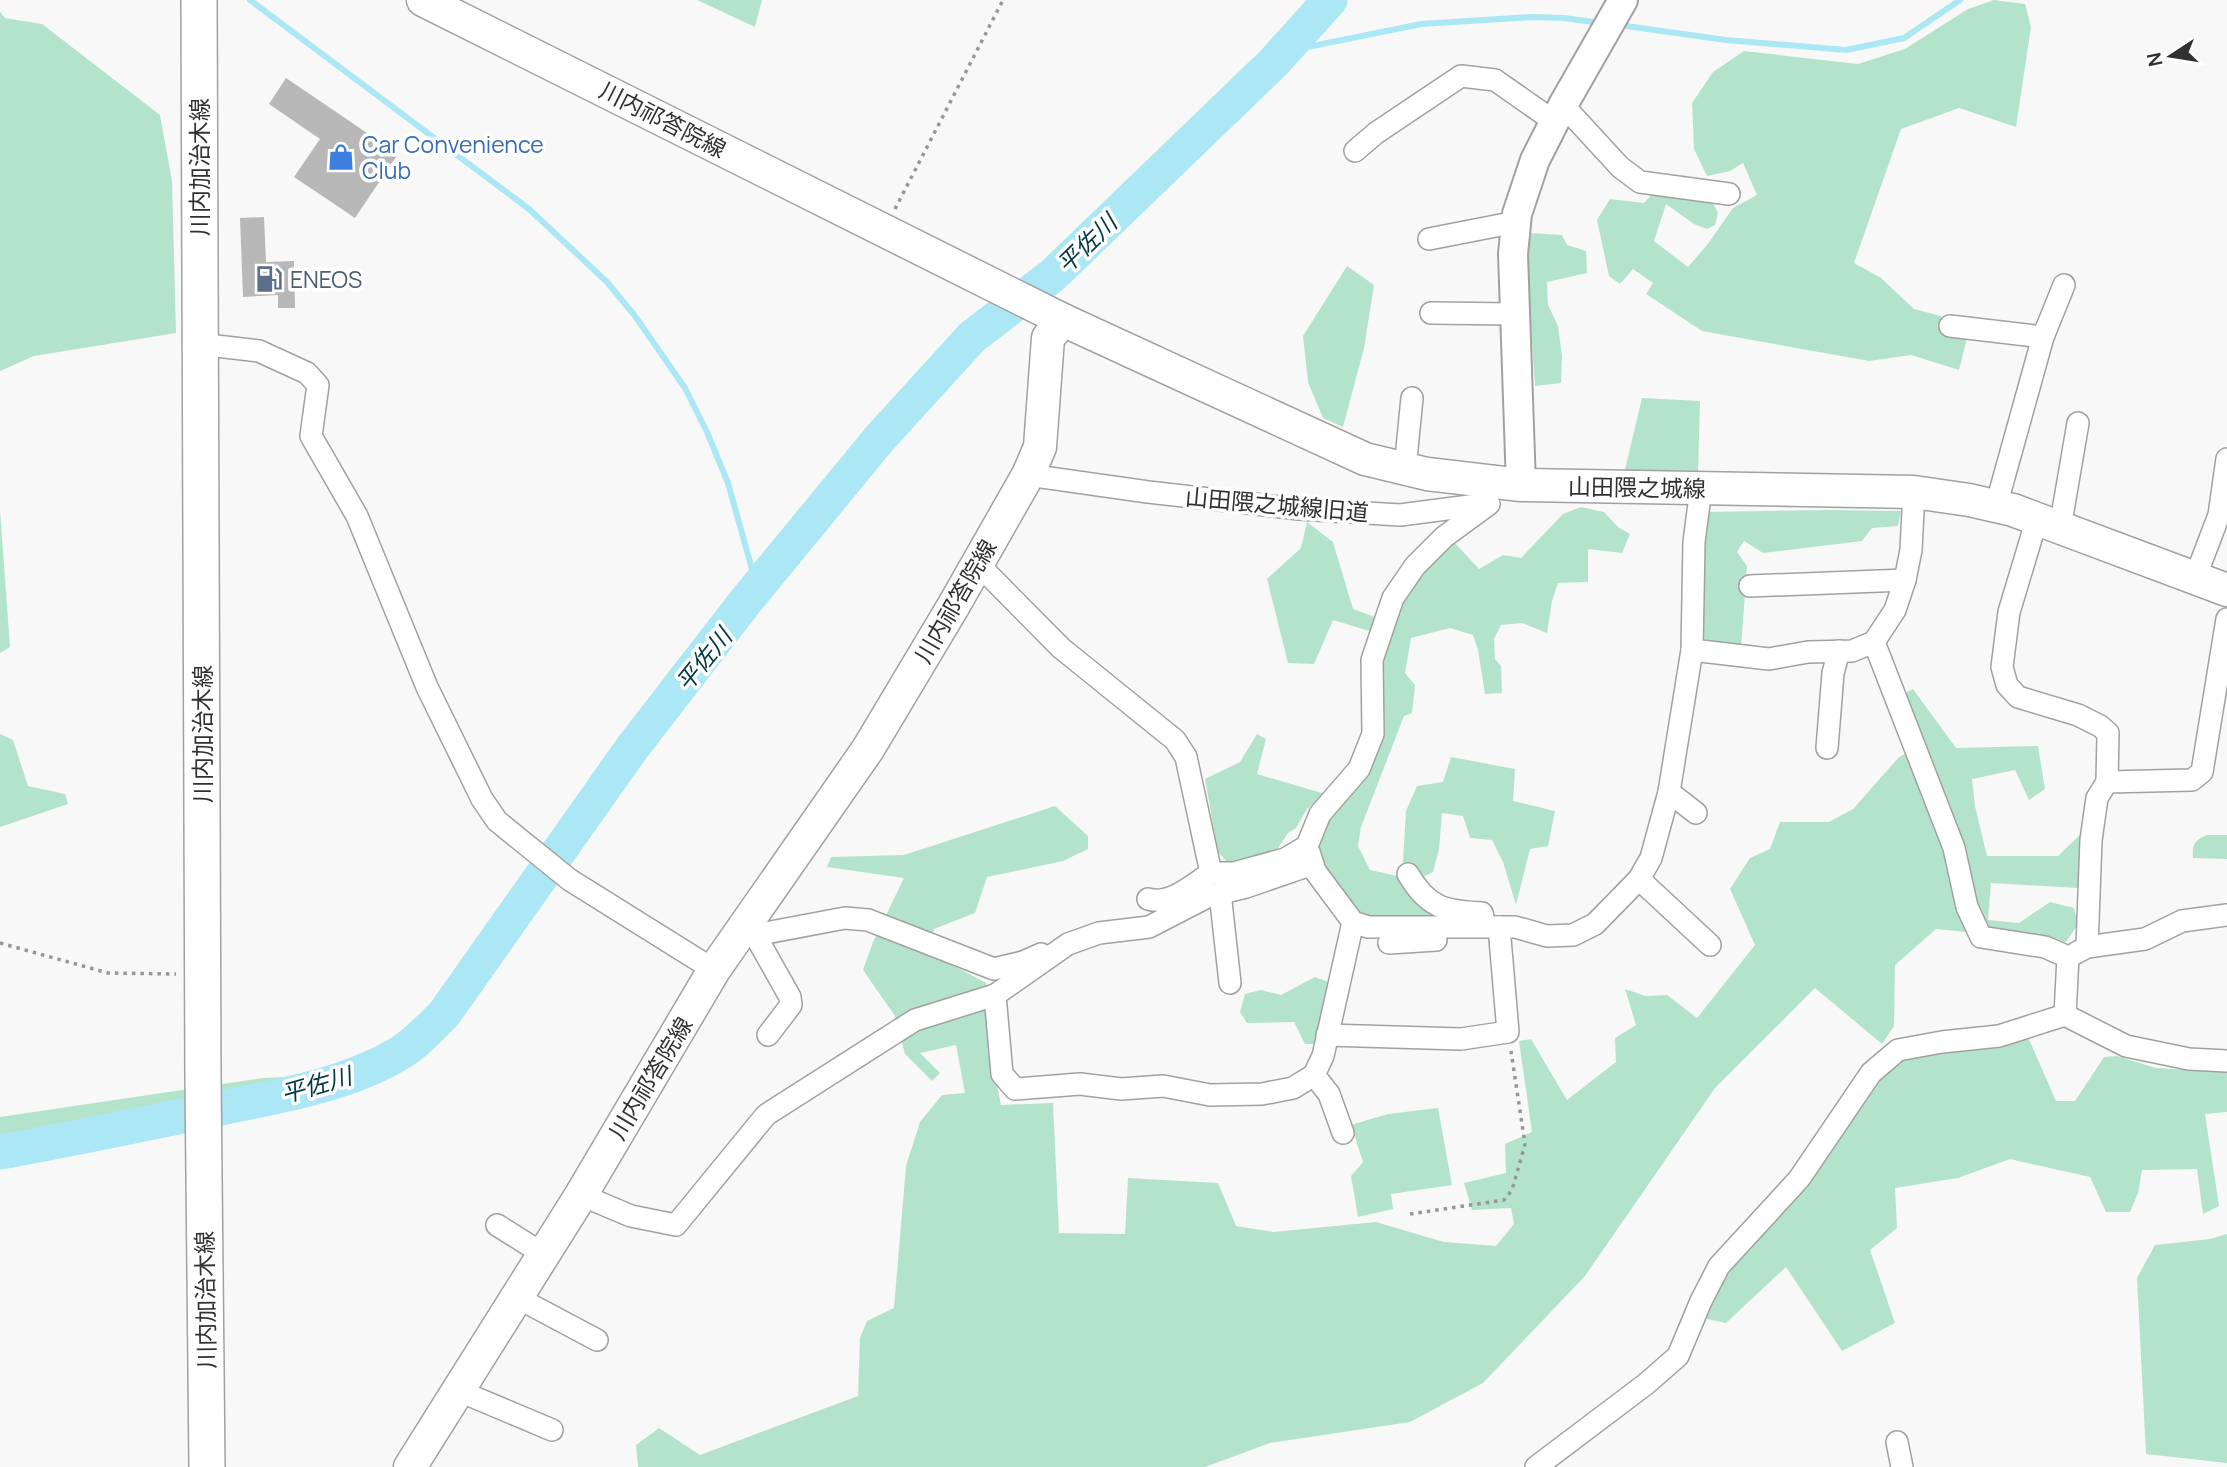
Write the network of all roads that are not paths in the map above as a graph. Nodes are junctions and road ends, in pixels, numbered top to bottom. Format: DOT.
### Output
graph roads {
  1 [pos="199,0"];
  2 [pos="423,0"];
  3 [pos="1614,15"];
  4 [pos="1559,113"];
  5 [pos="1355,151"];
  6 [pos="1729,194"];
  7 [pos="1516,222"];
  8 [pos="1429,239"];
  9 [pos="2064,285"];
  10 [pos="1431,313"];
  11 [pos="1052,314"];
  12 [pos="1514,314"];
  13 [pos="1950,326"];
  14 [pos="2043,337"];
  15 [pos="200,344"];
  16 [pos="1412,397"];
  17 [pos="2078,423"];
  18 [pos="2227,459"];
  19 [pos="1405,469"];
  20 [pos="1028,475"];
  21 [pos="1521,485"];
  22 [pos="1701,488"];
  23 [pos="1914,492"];
  24 [pos="1489,504"];
  25 [pos="1996,506"];
  26 [pos="2048,524"];
  27 [pos="977,563"];
  28 [pos="2195,578"];
  29 [pos="1905,580"];
  30 [pos="1750,586"];
  31 [pos="2227,590"];
  32 [pos="2227,619"];
  33 [pos="1874,642"];
  34 [pos="1692,650"];
  35 [pos="1839,651"];
  36 [pos="1827,748"];
  37 [pos="2106,782"];
  38 [pos="1669,792"];
  39 [pos="1696,813"];
  40 [pos="1310,855"];
  41 [pos="1408,874"];
  42 [pos="1639,879"];
  43 [pos="1216,883"];
  44 [pos="1148,900"];
  45 [pos="2227,915"];
  46 [pos="1353,922"];
  47 [pos="1445,927"];
  48 [pos="1492,927"];
  49 [pos="749,932"];
  50 [pos="1389,943"];
  51 [pos="1068,944"];
  52 [pos="1710,945"];
  53 [pos="2087,947"];
  54 [pos="2068,957"];
  55 [pos="714,970"];
  56 [pos="1230,983"];
  57 [pos="995,995"];
  58 [pos="2065,1015"];
  59 [pos="768,1035"];
  60 [pos="1328,1035"];
  61 [pos="2227,1060"];
  62 [pos="1314,1075"];
  63 [pos="1343,1133"];
  64 [pos="581,1195"];
  65 [pos="497,1225"];
  66 [pos="543,1254"];
  67 [pos="516,1297"];
  68 [pos="597,1340"];
  69 [pos="457,1390"];
  70 [pos="552,1430"];
  71 [pos="1897,1442"];
  72 [pos="1548,1464"];
  73 [pos="207,1467"];
  74 [pos="410,1467"];
  75 [pos="1902,1467"];
  1 -- 15 [label="main road, 川内加治木線"];
  2 -- 11 [label="main road, 川内祁答院線"];
  3 -- 4 [label="street"];
  4 -- 5 [label="street"];
  4 -- 6 [label="street"];
  4 -- 7 [label="street"];
  7 -- 8 [label="street"];
  7 -- 12 [label="street"];
  9 -- 14 [label="street"];
  10 -- 12 [label="street"];
  11 -- 19 [label="main road, 山田隈之城線"];
  11 -- 20 [label="main road, 川内祁答院線"];
  12 -- 21 [label="street"];
  13 -- 14 [label="street"];
  14 -- 25 [label="street"];
  15 -- 55 [label="street"];
  15 -- 73 [label="main road, 川内加治木線"];
  16 -- 19 [label="street"];
  17 -- 26 [label="street"];
  18 -- 28 [label="street"];
  19 -- 21 [label="main road, 山田隈之城線"];
  20 -- 24 [label="street, 山田隈之城線旧道"];
  20 -- 27 [label="main road, 川内祁答院線"];
  21 -- 22 [label="main road, 山田隈之城線"];
  21 -- 24 [label="street, 山田隈之城線旧道"];
  22 -- 23 [label="main road, 山田隈之城線"];
  22 -- 34 [label="street"];
  23 -- 25 [label="main road, 山田隈之城線"];
  23 -- 29 [label="street"];
  24 -- 40 [label="street"];
  25 -- 26 [label="main road, 山田隈之城線"];
  26 -- 28 [label="main road, 山田隈之城線"];
  26 -- 37 [label="street"];
  27 -- 43 [label="street"];
  27 -- 49 [label="main road, 川内祁答院線"];
  28 -- 31 [label="main road, 山田隈之城線"];
  29 -- 30 [label="street"];
  29 -- 33 [label="street"];
  32 -- 37 [label="street"];
  33 -- 35 [label="street"];
  33 -- 54 [label="street"];
  34 -- 35 [label="street"];
  34 -- 38 [label="street"];
  35 -- 36 [label="street"];
  37 -- 53 [label="street"];
  38 -- 39 [label="street"];
  38 -- 42 [label="street"];
  40 -- 43 [label="street"];
  40 -- 46 [label="street"];
  41 -- 48 [label="street"];
  42 -- 48 [label="street"];
  42 -- 52 [label="street"];
  43 -- 44 [label="street"];
  43 -- 51 [label="street"];
  43 -- 56 [label="street"];
  45 -- 53 [label="street"];
  46 -- 47 [label="street"];
  46 -- 60 [label="street"];
  47 -- 48 [label="street"];
  47 -- 50 [label="street"];
  48 -- 60 [label="street"];
  49 -- 51 [label="street"];
  49 -- 55 [label="main road, 川内祁答院線"];
  49 -- 59 [label="street"];
  51 -- 57 [label="street"];
  53 -- 54 [label="street"];
  54 -- 58 [label="street"];
  55 -- 64 [label="main road, 川内祁答院線"];
  57 -- 62 [label="street"];
  57 -- 64 [label="street"];
  58 -- 61 [label="street"];
  58 -- 72 [label="street"];
  60 -- 62 [label="street"];
  62 -- 63 [label="street"];
  64 -- 66 [label="main road, 川内祁答院線"];
  65 -- 66 [label="street"];
  66 -- 67 [label="main road, 川内祁答院線"];
  67 -- 68 [label="street"];
  67 -- 69 [label="main road, 川内祁答院線"];
  69 -- 70 [label="street"];
  69 -- 74 [label="main road, 川内祁答院線"];
  71 -- 75 [label="street"];
}
